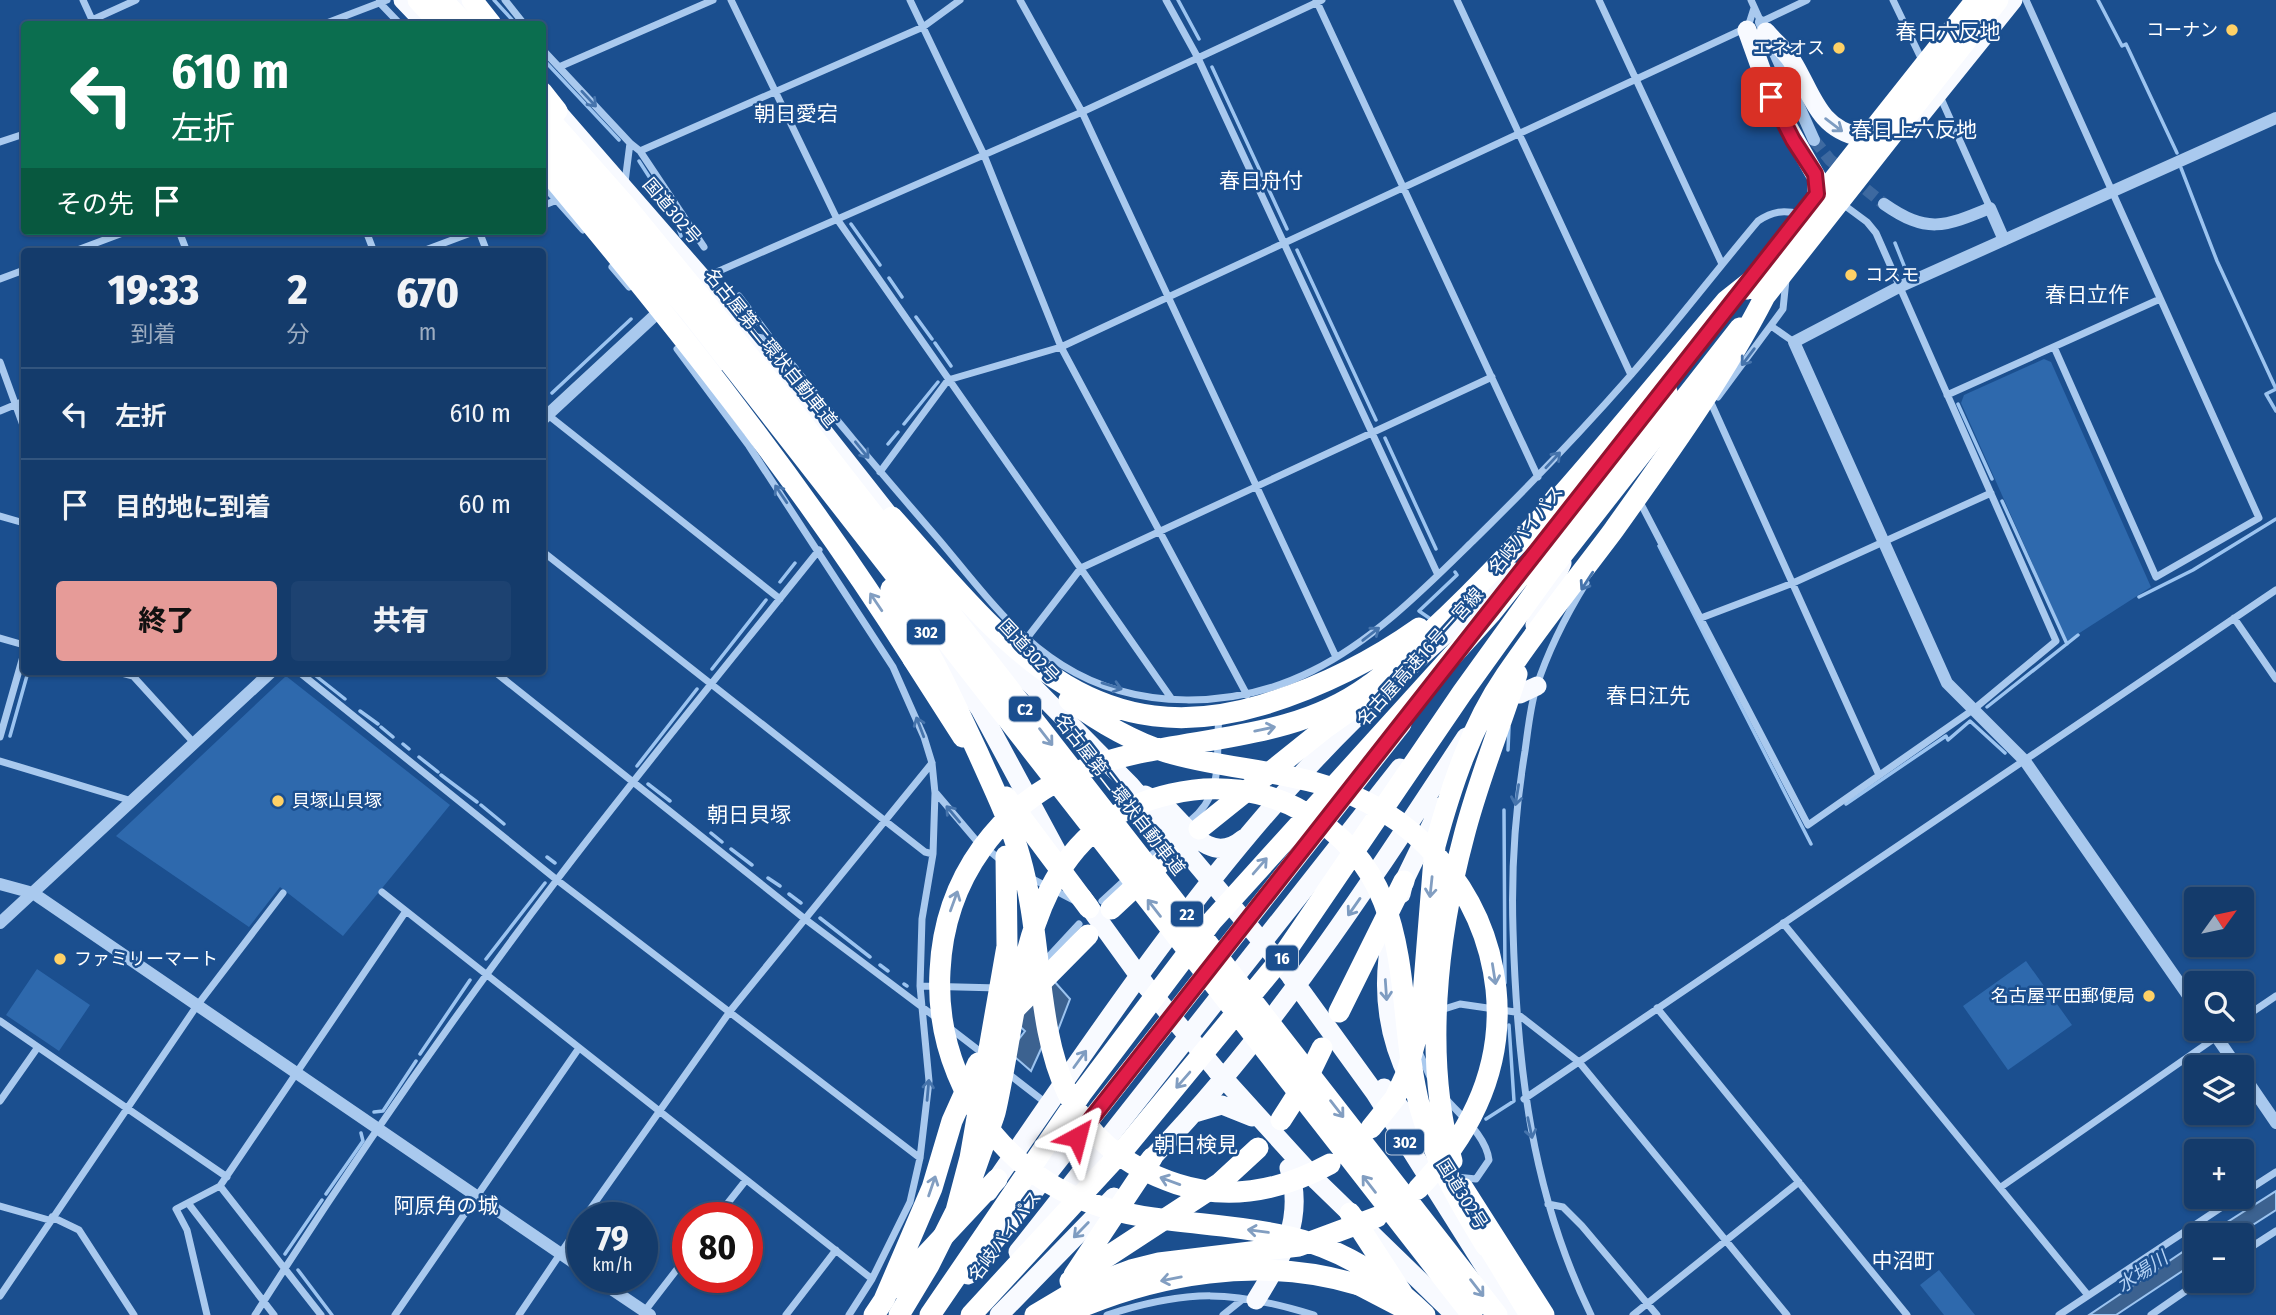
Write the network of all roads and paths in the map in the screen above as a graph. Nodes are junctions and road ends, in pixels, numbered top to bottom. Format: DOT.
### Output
graph roads {
  1 [pos="83,0"];
  2 [pos="136,0"];
  3 [pos="403,0"];
  4 [pos="412,0"];
  5 [pos="418,0"];
  6 [pos="505,0"];
  7 [pos="712,0"];
  8 [pos="731,0"];
  9 [pos="911,0"];
  10 [pos="960,0"];
  11 [pos="1020,0"];
  12 [pos="1167,0"];
  13 [pos="1457,0"];
  14 [pos="1600,0"];
  15 [pos="1807,0"];
  16 [pos="1894,0"];
  17 [pos="1963,0"];
  18 [pos="1976,0"];
  19 [pos="1998,0"];
  20 [pos="2014,0"];
  21 [pos="2026,0"];
  22 [pos="381,1"];
  23 [pos="1318,1"];
  24 [pos="1753,4"];
  25 [pos="460,6"];
  26 [pos="93,21"];
  27 [pos="95,21"];
  28 [pos="331,21"];
  29 [pos="398,21"];
  30 [pos="423,21"];
  31 [pos="430,21"];
  32 [pos="437,21"];
  33 [pos="477,21"];
  34 [pos="486,21"];
  35 [pos="522,21"];
  36 [pos="923,27"];
  37 [pos="1755,28"];
  38 [pos="546,53"];
  39 [pos="1920,56"];
  40 [pos="1198,58"];
  41 [pos="559,67"];
  42 [pos="1636,79"];
  43 [pos="775,92"];
  44 [pos="1938,93"];
  45 [pos="546,102"];
  46 [pos="1082,112"];
  47 [pos="2276,118"];
  48 [pos="1519,133"];
  49 [pos="21,135"];
  50 [pos="1860,137"];
  51 [pos="1814,140"];
  52 [pos="0,142"];
  53 [pos="630,143"];
  54 [pos="546,144"];
  55 [pos="640,151"];
  56 [pos="984,155"];
  57 [pos="546,160"];
  58 [pos="546,170"];
  59 [pos="1403,187"];
  60 [pos="546,188"];
  61 [pos="625,188"];
  62 [pos="2112,192"];
  63 [pos="1817,194"];
  64 [pos="557,200"];
  65 [pos="546,204"];
  66 [pos="1884,204"];
  67 [pos="1844,205"];
  68 [pos="1990,208"];
  69 [pos="1801,214"];
  70 [pos="837,219"];
  71 [pos="117,235"];
  72 [pos="466,235"];
  73 [pos="2004,240"];
  74 [pos="619,243"];
  75 [pos="1284,243"];
  76 [pos="704,247"];
  77 [pos="83,248"];
  78 [pos="431,248"];
  79 [pos="603,255"];
  80 [pos="1722,264"];
  81 [pos="21,271"];
  82 [pos="1786,276"];
  83 [pos="702,278"];
  84 [pos="0,279"];
  85 [pos="629,287"];
  86 [pos="1760,287"];
  87 [pos="1899,287"];
  88 [pos="739,296"];
  89 [pos="1168,297"];
  90 [pos="2160,299"];
  91 [pos="668,303"];
  92 [pos="1771,326"];
  93 [pos="748,336"];
  94 [pos="773,340"];
  95 [pos="1794,342"];
  96 [pos="1061,347"];
  97 [pos="2054,347"];
  98 [pos="677,349"];
  99 [pos="0,362"];
  100 [pos="1631,375"];
  101 [pos="1492,377"];
  102 [pos="948,380"];
  103 [pos="758,395"];
  104 [pos="1947,395"];
  105 [pos="21,402"];
  106 [pos="16,405"];
  107 [pos="1712,405"];
  108 [pos="546,410"];
  109 [pos="0,411"];
  110 [pos="546,414"];
  111 [pos="21,419"];
  112 [pos="1373,433"];
  113 [pos="749,446"];
  114 [pos="880,472"];
  115 [pos="1538,477"];
  116 [pos="1257,487"];
  117 [pos="1991,493"];
  118 [pos="1641,504"];
  119 [pos="0,516"];
  120 [pos="21,522"];
  121 [pos="1160,533"];
  122 [pos="1883,542"];
  123 [pos="819,550"];
  124 [pos="546,554"];
  125 [pos="1565,555"];
  126 [pos="1520,556"];
  127 [pos="1081,568"];
  128 [pos="1438,575"];
  129 [pos="1793,583"];
  130 [pos="2276,590"];
  131 [pos="780,599"];
  132 [pos="1701,618"];
  133 [pos="2234,618"];
  134 [pos="990,625"];
  135 [pos="0,638"];
  136 [pos="1027,638"];
  137 [pos="21,644"];
  138 [pos="1525,652"];
  139 [pos="1336,657"];
  140 [pos="21,664"];
  141 [pos="1064,667"];
  142 [pos="1018,672"];
  143 [pos="129,675"];
  144 [pos="268,675"];
  145 [pos="303,675"];
  146 [pos="499,675"];
  147 [pos="2276,679"];
  148 [pos="1393,680"];
  149 [pos="712,684"];
  150 [pos="1537,686"];
  151 [pos="1492,694"];
  152 [pos="1247,695"];
  153 [pos="1171,698"];
  154 [pos="1220,701"];
  155 [pos="1974,709"];
  156 [pos="1477,719"];
  157 [pos="0,737"];
  158 [pos="194,743"];
  159 [pos="0,761"];
  160 [pos="2025,761"];
  161 [pos="932,763"];
  162 [pos="1880,775"];
  163 [pos="635,782"];
  164 [pos="1130,785"];
  165 [pos="994,789"];
  166 [pos="935,793"];
  167 [pos="132,801"];
  168 [pos="884,820"];
  169 [pos="1194,825"];
  170 [pos="1255,829"];
  171 [pos="1165,851"];
  172 [pos="933,854"];
  173 [pos="557,880"];
  174 [pos="1404,881"];
  175 [pos="0,884"];
  176 [pos="1217,888"];
  177 [pos="382,892"];
  178 [pos="283,893"];
  179 [pos="33,894"];
  180 [pos="406,911"];
  181 [pos="1094,915"];
  182 [pos="806,919"];
  183 [pos="0,923"];
  184 [pos="1783,923"];
  185 [pos="486,975"];
  186 [pos="1293,979"];
  187 [pos="1143,982"];
  188 [pos="920,986"];
  189 [pos="2184,990"];
  190 [pos="2276,996"];
  191 [pos="196,1007"];
  192 [pos="1657,1007"];
  193 [pos="923,1008"];
  194 [pos="731,1010"];
  195 [pos="2254,1011"];
  196 [pos="1515,1012"];
  197 [pos="1330,1014"];
  198 [pos="0,1021"];
  199 [pos="2203,1041"];
  200 [pos="38,1047"];
  201 [pos="579,1048"];
  202 [pos="1322,1048"];
  203 [pos="1579,1062"];
  204 [pos="1220,1075"];
  205 [pos="297,1076"];
  206 [pos="2254,1091"];
  207 [pos="1524,1099"];
  208 [pos="0,1101"];
  209 [pos="1047,1103"];
  210 [pos="127,1109"];
  211 [pos="657,1110"];
  212 [pos="1195,1112"];
  213 [pos="1259,1120"];
  214 [pos="1281,1120"];
  215 [pos="2276,1123"];
  216 [pos="378,1130"];
  217 [pos="1281,1144"];
  218 [pos="1258,1148"];
  219 [pos="1436,1151"];
  220 [pos="920,1158"];
  221 [pos="1153,1158"];
  222 [pos="2276,1172"];
  223 [pos="227,1177"];
  224 [pos="1456,1177"];
  225 [pos="997,1179"];
  226 [pos="746,1180"];
  227 [pos="1799,1182"];
  228 [pos="220,1186"];
  229 [pos="2254,1186"];
  230 [pos="2001,1187"];
  231 [pos="475,1196"];
  232 [pos="595,1202"];
  233 [pos="729,1202"];
  234 [pos="188,1203"];
  235 [pos="1549,1204"];
  236 [pos="0,1206"];
  237 [pos="2218,1209"];
  238 [pos="956,1211"];
  239 [pos="1350,1213"];
  240 [pos="50,1219"];
  241 [pos="2276,1231"];
  242 [pos="1726,1240"];
  243 [pos="567,1244"];
  244 [pos="2254,1245"];
  245 [pos="1486,1246"];
  246 [pos="836,1250"];
  247 [pos="560,1254"];
  248 [pos="567,1259"];
  249 [pos="285,1270"];
  250 [pos="672,1277"];
  251 [pos="872,1279"];
  252 [pos="1070,1281"];
  253 [pos="2184,1292"];
  254 [pos="616,1293"];
  255 [pos="2087,1294"];
  256 [pos="0,1296"];
  257 [pos="1249,1300"];
  258 [pos="264,1302"];
  259 [pos="1647,1304"];
  260 [pos="1284,1306"];
  261 [pos="889,1311"];
  262 [pos="1120,1313"];
  263 [pos="645,1314"];
  264 [pos="134,1315"];
  265 [pos="207,1315"];
  266 [pos="255,1315"];
  267 [pos="274,1315"];
  268 [pos="321,1315"];
  269 [pos="395,1315"];
  270 [pos="519,1315"];
  271 [pos="786,1315"];
  272 [pos="849,1315"];
  273 [pos="930,1315"];
  274 [pos="937,1315"];
  275 [pos="971,1315"];
  276 [pos="999,1315"];
  277 [pos="1035,1315"];
  278 [pos="1063,1315"];
  279 [pos="1107,1315"];
  280 [pos="1223,1315"];
  281 [pos="1291,1315"];
  282 [pos="1314,1315"];
  283 [pos="1417,1315"];
  284 [pos="1425,1315"];
  285 [pos="1455,1315"];
  286 [pos="1472,1315"];
  287 [pos="1497,1315"];
  288 [pos="1515,1315"];
  289 [pos="1530,1315"];
  290 [pos="1544,1315"];
  291 [pos="1591,1315"];
  292 [pos="1633,1315"];
  293 [pos="1657,1315"];
  294 [pos="1787,1315"];
  295 [pos="1907,1315"];
  296 [pos="2059,1315"];
  297 [pos="2151,1315"];
  1 -- 26 [label="street"];
  2 -- 27 [label="street"];
  3 -- 30 [label="highway"];
  4 -- 31 [label="highway"];
  5 -- 32 [label="highway"];
  6 -- 35 [label="street"];
  7 -- 41 [label="street"];
  8 -- 43 [label="street"];
  9 -- 36 [label="street"];
  10 -- 36 [label="street"];
  11 -- 46 [label="street"];
  12 -- 40 [label="street"];
  13 -- 48 [label="street"];
  14 -- 42 [label="street"];
  15 -- 37 [label="street"];
  16 -- 39 [label="street"];
  17 -- 39 [label="highway, 名岐バイパス / 22"];
  18 -- 86 [label="highway, 名古屋高速16号一宮線 / 16, bridge"];
  19 -- 86 [label="highway, 名古屋高速16号一宮線 / 16, bridge"];
  20 -- 44 [label="highway, 名岐バイパス"];
  21 -- 62 [label="street"];
  22 -- 28 [label="street"];
  22 -- 29 [label="street"];
  23 -- 40 [label="street"];
  23 -- 59 [label="street"];
  24 -- 37 [label="street"];
  24 -- 37 [label="street"];
  25 -- 33 [label="highway"];
  25 -- 34 [label="highway"];
  36 -- 43 [label="street"];
  36 -- 56 [label="street"];
  37 -- 42 [label="street"];
  37 -- 50 [label="highway, one-way"];
  37 -- 51 [label="street"];
  37 -- 63 [label="highway"];
  38 -- 41 [label="street"];
  39 -- 50 [label="highway, 名岐バイパス / 22"];
  40 -- 46 [label="street"];
  40 -- 75 [label="street"];
  41 -- 53 [label="street, one-way"];
  42 -- 48 [label="street"];
  42 -- 80 [label="street"];
  43 -- 55 [label="street"];
  43 -- 70 [label="street"];
  44 -- 67 [label="highway, 名岐バイパス"];
  44 -- 68 [label="street"];
  45 -- 61 [label="highway, 国道302号 / 302"];
  45 -- 103 [label="highway, 名古屋第二環状自動車道 / C2, bridge"];
  46 -- 56 [label="street"];
  46 -- 89 [label="street"];
  47 -- 62 [label="street"];
  48 -- 59 [label="street"];
  48 -- 100 [label="street"];
  49 -- 52 [label="street"];
  50 -- 63 [label="highway, 名岐バイパス / 22"];
  53 -- 55 [label="street"];
  53 -- 61 [label="street"];
  54 -- 103 [label="highway, 名古屋第二環状自動車道 / C2, bridge"];
  55 -- 76 [label="street"];
  56 -- 70 [label="street"];
  56 -- 96 [label="street"];
  57 -- 74 [label="highway, 302"];
  181 -- 58 [label="highway, one-way, bridge"];
  59 -- 75 [label="street"];
  59 -- 101 [label="street"];
  60 -- 64 [label="street"];
  61 -- 83 [label="highway, 国道302号 / 302"];
  62 -- 73 [label="street"];
  62 -- 90 [label="street"];
  63 -- 69 [label="highway, 名岐バイパス / 22"];
  64 -- 65 [label="street"];
  64 -- 74 [label="street"];
  66 -- 68 [label="street"];
  67 -- 82 [label="highway, 名岐バイパス"];
  67 -- 87 [label="street"];
  68 -- 73 [label="street"];
  69 -- 80 [label="street"];
  69 -- 126 [label="highway, 名岐バイパス / 22"];
  70 -- 83 [label="street"];
  70 -- 102 [label="street"];
  71 -- 77 [label="street"];
  72 -- 78 [label="street"];
  73 -- 87 [label="street"];
  74 -- 91 [label="highway, 302"];
  75 -- 89 [label="street"];
  75 -- 112 [label="street"];
  79 -- 85 [label="street"];
  80 -- 100 [label="street"];
  81 -- 84 [label="street"];
  82 -- 92 [label="street"];
  82 -- 125 [label="highway, 名岐バイパス"];
  83 -- 91 [label="street"];
  83 -- 93 [label="highway, 国道302号 / 302"];
  86 -- 126 [label="highway, bridge"];
  86 -- 138 [label="highway, bridge"];
  273 -- 86 [label="highway, 名古屋高速16号一宮線 / 16, one-way, bridge"];
  86 -- 275 [label="highway, 名古屋高速16号一宮線 / 16, one-way, bridge"];
  87 -- 95 [label="street"];
  87 -- 104 [label="street"];
  88 -- 94 [label="street"];
  89 -- 96 [label="street"];
  89 -- 116 [label="street"];
  90 -- 97 [label="street"];
  90 -- 97 [label="street"];
  91 -- 108 [label="street"];
  91 -- 181 [label="highway, 302"];
  92 -- 95 [label="street"];
  92 -- 107 [label="street, one-way"];
  93 -- 94 [label="street"];
  93 -- 142 [label="highway, 国道302号 / 302"];
  94 -- 114 [label="street, one-way"];
  95 -- 122 [label="street"];
  96 -- 102 [label="street"];
  96 -- 121 [label="street"];
  97 -- 104 [label="street"];
  98 -- 113 [label="street"];
  99 -- 106 [label="street"];
  115 -- 100 [label="street, one-way"];
  101 -- 112 [label="street"];
  101 -- 115 [label="street"];
  102 -- 114 [label="street"];
  102 -- 127 [label="street"];
  103 -- 113 [label="street"];
  103 -- 134 [label="highway, bridge"];
  103 -- 165 [label="highway, bridge"];
  286 -- 103 [label="highway, 名古屋第二環状自動車道 / C2, one-way, bridge"];
  103 -- 287 [label="highway, 名古屋第二環状自動車道 / C2, one-way, bridge"];
  104 -- 117 [label="street"];
  105 -- 106 [label="street"];
  106 -- 109 [label="street"];
  106 -- 111 [label="street"];
  107 -- 118 [label="street"];
  107 -- 129 [label="street"];
  110 -- 131 [label="street"];
  112 -- 116 [label="street"];
  112 -- 128 [label="street"];
  123 -- 113 [label="street, one-way"];
  114 -- 136 [label="street"];
  115 -- 128 [label="street"];
  116 -- 121 [label="street"];
  116 -- 139 [label="street"];
  117 -- 122 [label="street"];
  117 -- 155 [label="street"];
  118 -- 132 [label="street"];
  118 -- 150 [label="street, one-way"];
  119 -- 120 [label="street"];
  121 -- 127 [label="street"];
  121 -- 152 [label="street"];
  122 -- 129 [label="street"];
  122 -- 155 [label="street"];
  123 -- 131 [label="street"];
  161 -- 123 [label="street, one-way"];
  124 -- 149 [label="street"];
  125 -- 151 [label="highway"];
  125 -- 275 [label="highway, 名岐バイパス"];
  126 -- 134 [label="highway, bridge"];
  126 -- 148 [label="highway, 22"];
  126 -- 274 [label="highway, 名岐バイパス / 22"];
  284 -- 126 [label="highway, one-way, bridge"];
  127 -- 136 [label="street"];
  127 -- 153 [label="street"];
  139 -- 128 [label="street, one-way"];
  129 -- 132 [label="street"];
  129 -- 162 [label="street"];
  130 -- 133 [label="street"];
  131 -- 149 [label="street"];
  132 -- 162 [label="street"];
  133 -- 147 [label="street"];
  133 -- 160 [label="street"];
  134 -- 277 [label="highway, one-way, bridge"];
  135 -- 137 [label="street"];
  136 -- 141 [label="street"];
  138 -- 165 [label="highway, one-way, bridge"];
  138 -- 245 [label="highway, bridge"];
  139 -- 152 [label="street"];
  140 -- 157 [label="street"];
  141 -- 142 [label="street"];
  141 -- 153 [label="street, one-way"];
  142 -- 164 [label="highway, 国道302号 / 302"];
  143 -- 158 [label="street"];
  144 -- 158 [label="street"];
  145 -- 173 [label="street"];
  146 -- 163 [label="street"];
  148 -- 169 [label="highway"];
  148 -- 170 [label="highway, 22"];
  149 -- 163 [label="street"];
  149 -- 168 [label="street"];
  150 -- 151 [label="highway"];
  150 -- 196 [label="street, one-way"];
  151 -- 156 [label="highway"];
  152 -- 154 [label="street"];
  153 -- 154 [label="street"];
  154 -- 169 [label="street"];
  155 -- 160 [label="street"];
  155 -- 162 [label="street"];
  156 -- 174 [label="highway"];
  156 -- 186 [label="highway, one-way"];
  158 -- 167 [label="street"];
  159 -- 167 [label="street"];
  160 -- 184 [label="street"];
  160 -- 189 [label="street"];
  161 -- 166 [label="street"];
  161 -- 168 [label="street"];
  163 -- 173 [label="street"];
  163 -- 182 [label="street"];
  164 -- 170 [label="highway"];
  164 -- 176 [label="highway, 国道302号 / 302"];
  165 -- 238 [label="highway, bridge"];
  166 -- 172 [label="street"];
  181 -- 166 [label="street, one-way"];
  167 -- 179 [label="street"];
  168 -- 172 [label="street"];
  168 -- 182 [label="street"];
  170 -- 176 [label="highway, 22"];
  171 -- 181 [label="highway"];
  172 -- 188 [label="street"];
  173 -- 185 [label="street"];
  173 -- 194 [label="street"];
  174 -- 197 [label="highway"];
  174 -- 219 [label="highway, one-way"];
  175 -- 179 [label="street"];
  176 -- 186 [label="highway, 国道302号 / 302, bridge"];
  176 -- 187 [label="highway, 22"];
  177 -- 180 [label="street"];
  178 -- 191 [label="street"];
  179 -- 183 [label="street"];
  179 -- 191 [label="street"];
  180 -- 185 [label="street"];
  180 -- 205 [label="street"];
  181 -- 187 [label="highway, 302"];
  181 -- 188 [label="street"];
  261 -- 181 [label="highway, one-way"];
  182 -- 193 [label="street"];
  182 -- 194 [label="street"];
  184 -- 192 [label="street"];
  184 -- 230 [label="street"];
  185 -- 201 [label="street"];
  185 -- 216 [label="street"];
  186 -- 197 [label="highway, 国道302号 / 302"];
  186 -- 204 [label="highway"];
  187 -- 204 [label="highway, 302, bridge"];
  209 -- 187 [label="highway, 22, one-way"];
  188 -- 193 [label="street"];
  190 -- 195 [label="street"];
  191 -- 205 [label="street"];
  191 -- 210 [label="street"];
  192 -- 203 [label="street"];
  192 -- 227 [label="street"];
  193 -- 209 [label="street"];
  220 -- 193 [label="street, one-way"];
  194 -- 211 [label="street"];
  194 -- 220 [label="street"];
  196 -- 203 [label="street"];
  196 -- 207 [label="street"];
  196 -- 224 [label="street"];
  197 -- 219 [label="highway"];
  197 -- 288 [label="highway, 国道302号 / 302"];
  198 -- 200 [label="street"];
  199 -- 230 [label="street"];
  200 -- 208 [label="street"];
  200 -- 210 [label="street"];
  201 -- 211 [label="street"];
  201 -- 231 [label="street"];
  202 -- 214 [label="highway"];
  203 -- 207 [label="street"];
  203 -- 242 [label="street"];
  204 -- 212 [label="highway"];
  204 -- 213 [label="highway, 302"];
  205 -- 216 [label="street"];
  205 -- 223 [label="street"];
  206 -- 215 [label="street"];
  207 -- 235 [label="street, one-way"];
  209 -- 225 [label="highway, 22"];
  210 -- 223 [label="street"];
  210 -- 240 [label="street"];
  211 -- 226 [label="street"];
  211 -- 232 [label="street"];
  212 -- 213 [label="highway"];
  212 -- 221 [label="highway"];
  213 -- 217 [label="highway, 302"];
  216 -- 231 [label="street"];
  216 -- 249 [label="street"];
  217 -- 239 [label="highway, 302"];
  217 -- 257 [label="highway"];
  218 -- 252 [label="highway"];
  219 -- 224 [label="highway"];
  220 -- 251 [label="street"];
  221 -- 252 [label="highway"];
  221 -- 276 [label="highway, one-way"];
  222 -- 229 [label="street"];
  223 -- 228 [label="street"];
  224 -- 290 [label="highway"];
  225 -- 261 [label="highway"];
  226 -- 233 [label="street"];
  226 -- 246 [label="street"];
  227 -- 242 [label="street"];
  227 -- 295 [label="street"];
  228 -- 234 [label="street"];
  228 -- 249 [label="street"];
  230 -- 255 [label="street"];
  231 -- 247 [label="street"];
  231 -- 269 [label="street"];
  234 -- 258 [label="street"];
  234 -- 265 [label="street"];
  235 -- 259 [label="street"];
  235 -- 291 [label="street"];
  236 -- 240 [label="street"];
  237 -- 255 [label="street"];
  238 -- 245 [label="highway, bridge"];
  238 -- 261 [label="highway, bridge"];
  239 -- 283 [label="highway"];
  239 -- 285 [label="highway, 302"];
  240 -- 256 [label="street"];
  240 -- 264 [label="street"];
  241 -- 244 [label="street"];
  242 -- 259 [label="street"];
  242 -- 294 [label="street"];
  243 -- 247 [label="street"];
  245 -- 289 [label="highway, bridge"];
  246 -- 251 [label="street"];
  246 -- 271 [label="street"];
  247 -- 248 [label="street"];
  247 -- 270 [label="street"];
  249 -- 258 [label="street"];
  249 -- 268 [label="street"];
  250 -- 263 [label="street"];
  251 -- 272 [label="street"];
  252 -- 277 [label="highway"];
  253 -- 297 [label="street"];
  254 -- 263 [label="street"];
  255 -- 296 [label="street"];
  257 -- 260 [label="street"];
  257 -- 262 [label="street"];
  257 -- 280 [label="street"];
  258 -- 266 [label="street"];
  258 -- 267 [label="street"];
  259 -- 292 [label="street"];
  259 -- 293 [label="street"];
  260 -- 281 [label="street"];
  260 -- 282 [label="street"];
  262 -- 279 [label="street"];
  283 -- 278 [label="highway, one-way, bridge"];
}
